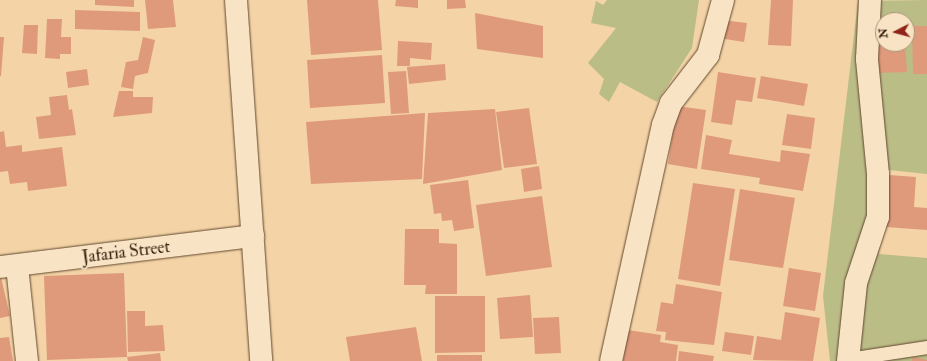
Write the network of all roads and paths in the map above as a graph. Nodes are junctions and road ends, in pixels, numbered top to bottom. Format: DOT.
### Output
graph roads {
  1 [pos="236,0"];
  2 [pos="723,0"];
  3 [pos="870,0"];
  4 [pos="253,236"];
  5 [pos="9,267"];
  6 [pos="927,348"];
  7 [pos="848,360"];
  8 [pos="27,361"];
  9 [pos="261,361"];
  10 [pos="612,361"];
  1 -- 4 [label="street"];
  2 -- 10 [label="street"];
  3 -- 7 [label="street"];
  4 -- 5 [label="street, Jafaria Street"];
  4 -- 9 [label="street"];
  5 -- 8 [label="street"];
  6 -- 7 [label="lane"];
}
